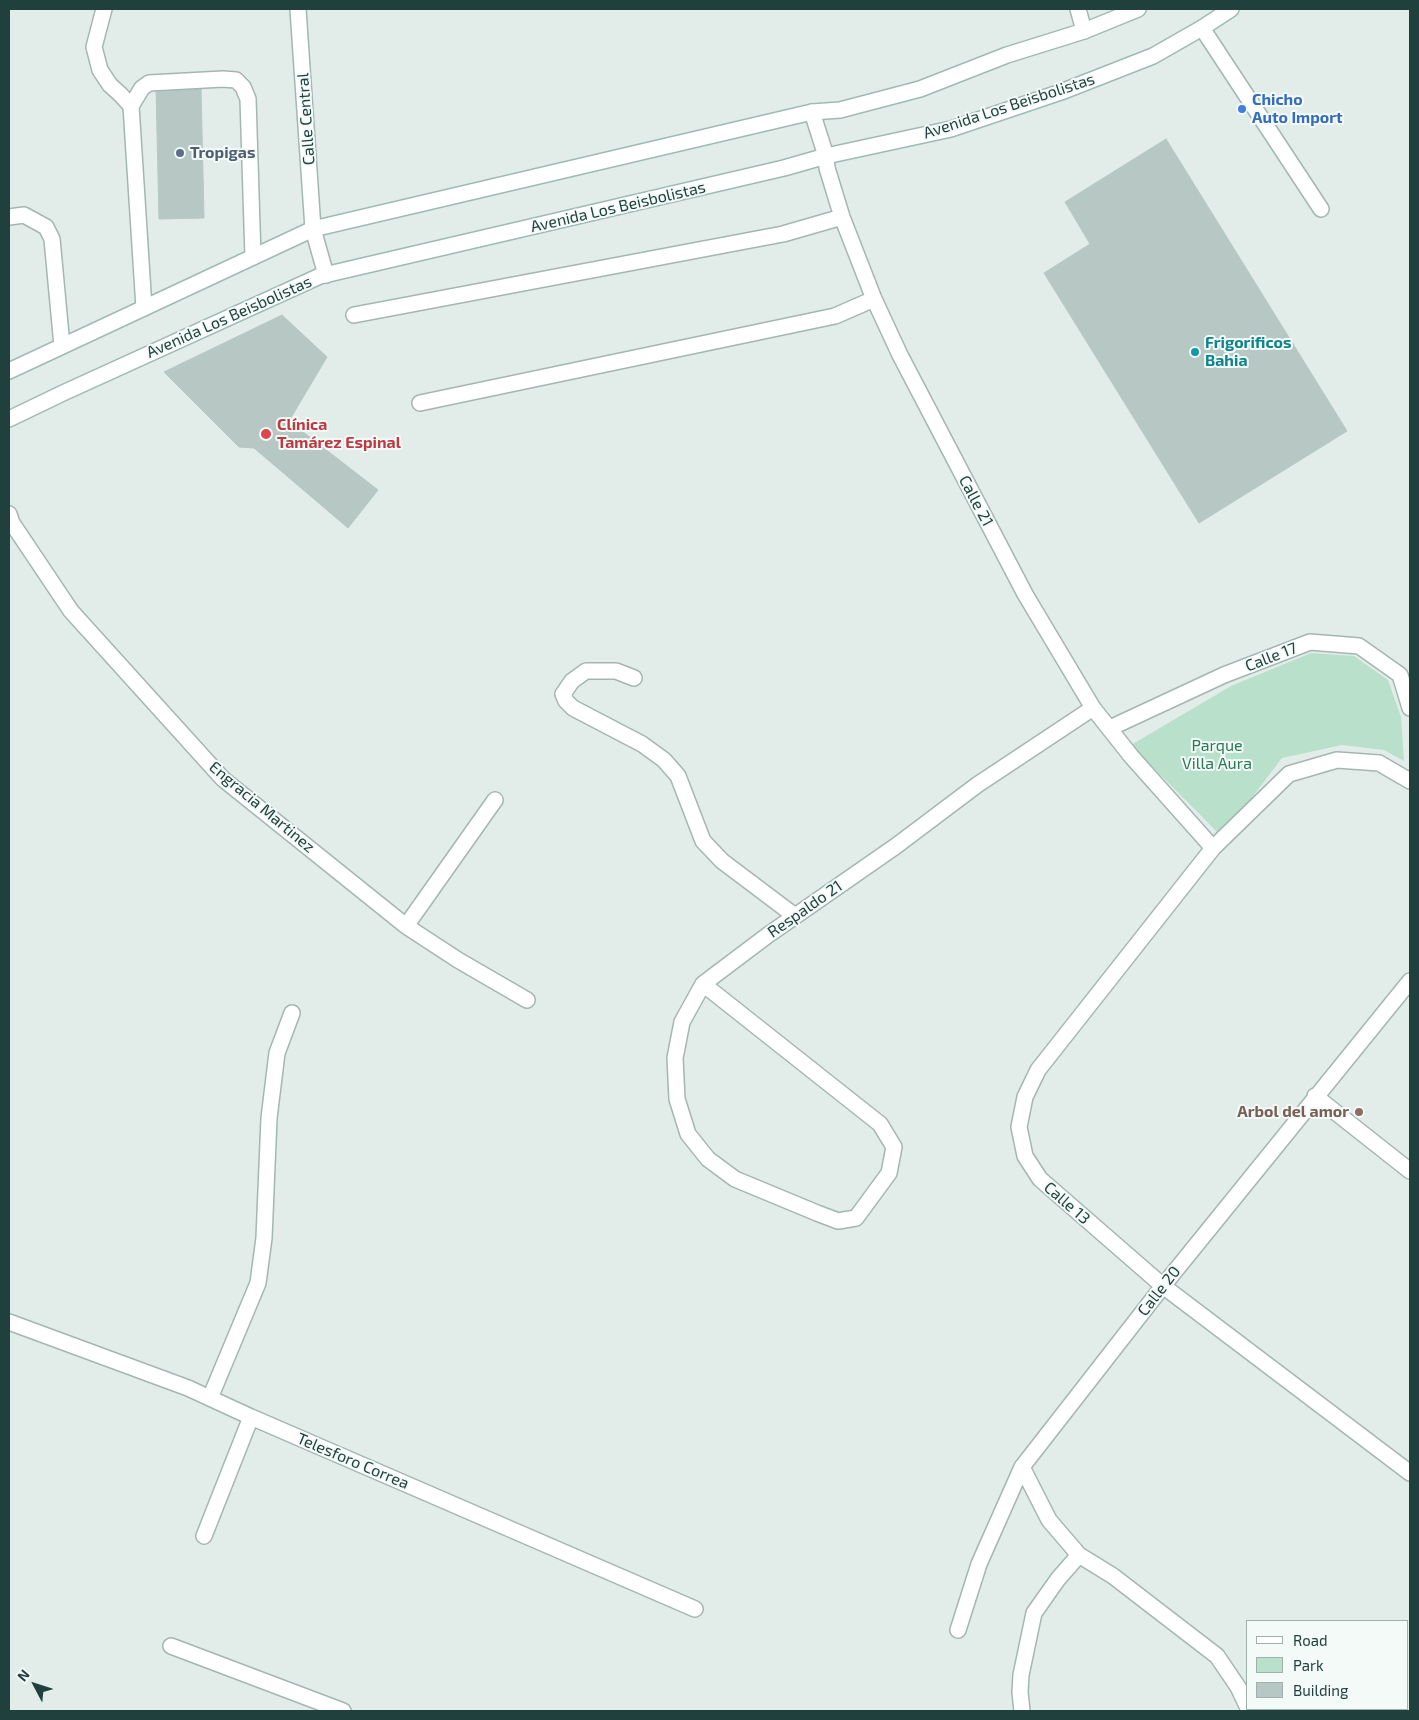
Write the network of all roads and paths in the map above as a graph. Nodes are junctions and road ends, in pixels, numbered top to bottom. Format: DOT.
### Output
graph roads {
  1 [pos="104,9"];
  2 [pos="298,9"];
  3 [pos="1078,9"];
  4 [pos="1138,9"];
  5 [pos="1230,9"];
  6 [pos="1202,28"];
  7 [pos="1084,31"];
  8 [pos="131,106"];
  9 [pos="812,112"];
  10 [pos="826,156"];
  11 [pos="1321,209"];
  12 [pos="9,217"];
  13 [pos="842,217"];
  14 [pos="313,229"];
  15 [pos="253,257"];
  16 [pos="326,275"];
  17 [pos="874,299"];
  18 [pos="144,308"];
  19 [pos="354,315"];
  20 [pos="62,346"];
  21 [pos="9,371"];
  22 [pos="420,403"];
  23 [pos="9,419"];
  24 [pos="9,514"];
  25 [pos="634,678"];
  26 [pos="1093,708"];
  27 [pos="1410,708"];
  28 [pos="1110,728"];
  29 [pos="1410,781"];
  30 [pos="495,800"];
  31 [pos="1213,848"];
  32 [pos="795,916"];
  33 [pos="406,926"];
  34 [pos="1410,981"];
  35 [pos="702,984"];
  36 [pos="527,1000"];
  37 [pos="292,1013"];
  38 [pos="1315,1096"];
  39 [pos="1410,1171"];
  40 [pos="1162,1286"];
  41 [pos="9,1322"];
  42 [pos="210,1398"];
  43 [pos="251,1417"];
  44 [pos="1022,1467"];
  45 [pos="1410,1473"];
  46 [pos="204,1536"];
  47 [pos="1079,1555"];
  48 [pos="695,1608"];
  49 [pos="958,1630"];
  50 [pos="171,1646"];
  51 [pos="1246,1705"];
  52 [pos="343,1711"];
  53 [pos="1022,1711"];
  1 -- 8 [label="street"];
  2 -- 14 [label="street, Calle Central"];
  3 -- 7 [label="street"];
  4 -- 7 [label="street"];
  5 -- 6 [label="street, Avenida Los Beisbolistas"];
  6 -- 10 [label="street, Avenida Los Beisbolistas"];
  6 -- 11 [label="street"];
  7 -- 9 [label="street"];
  8 -- 15 [label="street"];
  8 -- 18 [label="street"];
  9 -- 10 [label="street, Calle 21"];
  9 -- 14 [label="street"];
  10 -- 13 [label="street, Calle 21"];
  10 -- 16 [label="street, Avenida Los Beisbolistas"];
  12 -- 20 [label="street"];
  13 -- 17 [label="street, Calle 21"];
  13 -- 19 [label="street"];
  14 -- 15 [label="street"];
  14 -- 16 [label="street, Calle Central"];
  15 -- 18 [label="street"];
  16 -- 23 [label="street, Avenida Los Beisbolistas"];
  17 -- 22 [label="street"];
  17 -- 26 [label="street, Calle 21"];
  18 -- 20 [label="street"];
  20 -- 21 [label="street"];
  24 -- 33 [label="street, Engracia Martinez"];
  25 -- 32 [label="street"];
  26 -- 28 [label="street, Calle 21"];
  26 -- 32 [label="street, Respaldo 21"];
  27 -- 28 [label="street, Calle 17"];
  28 -- 31 [label="street, Calle 21"];
  29 -- 31 [label="street"];
  30 -- 33 [label="street"];
  31 -- 40 [label="street, Calle 13"];
  32 -- 35 [label="street, Respaldo 21"];
  33 -- 36 [label="street, Engracia Martinez"];
  34 -- 38 [label="street, Calle 20"];
  35 -- 35 [label="street, Respaldo 21"];
  37 -- 42 [label="street"];
  38 -- 39 [label="street"];
  38 -- 40 [label="street, Calle 20"];
  40 -- 44 [label="street, Calle 20"];
  40 -- 45 [label="street, Calle 13"];
  41 -- 42 [label="street, Telesforo Correa"];
  42 -- 43 [label="street, Telesforo Correa"];
  43 -- 46 [label="street"];
  43 -- 48 [label="street, Telesforo Correa"];
  44 -- 47 [label="street"];
  44 -- 49 [label="street, Calle 20"];
  47 -- 51 [label="street"];
  47 -- 53 [label="street"];
  50 -- 52 [label="street"];
}
